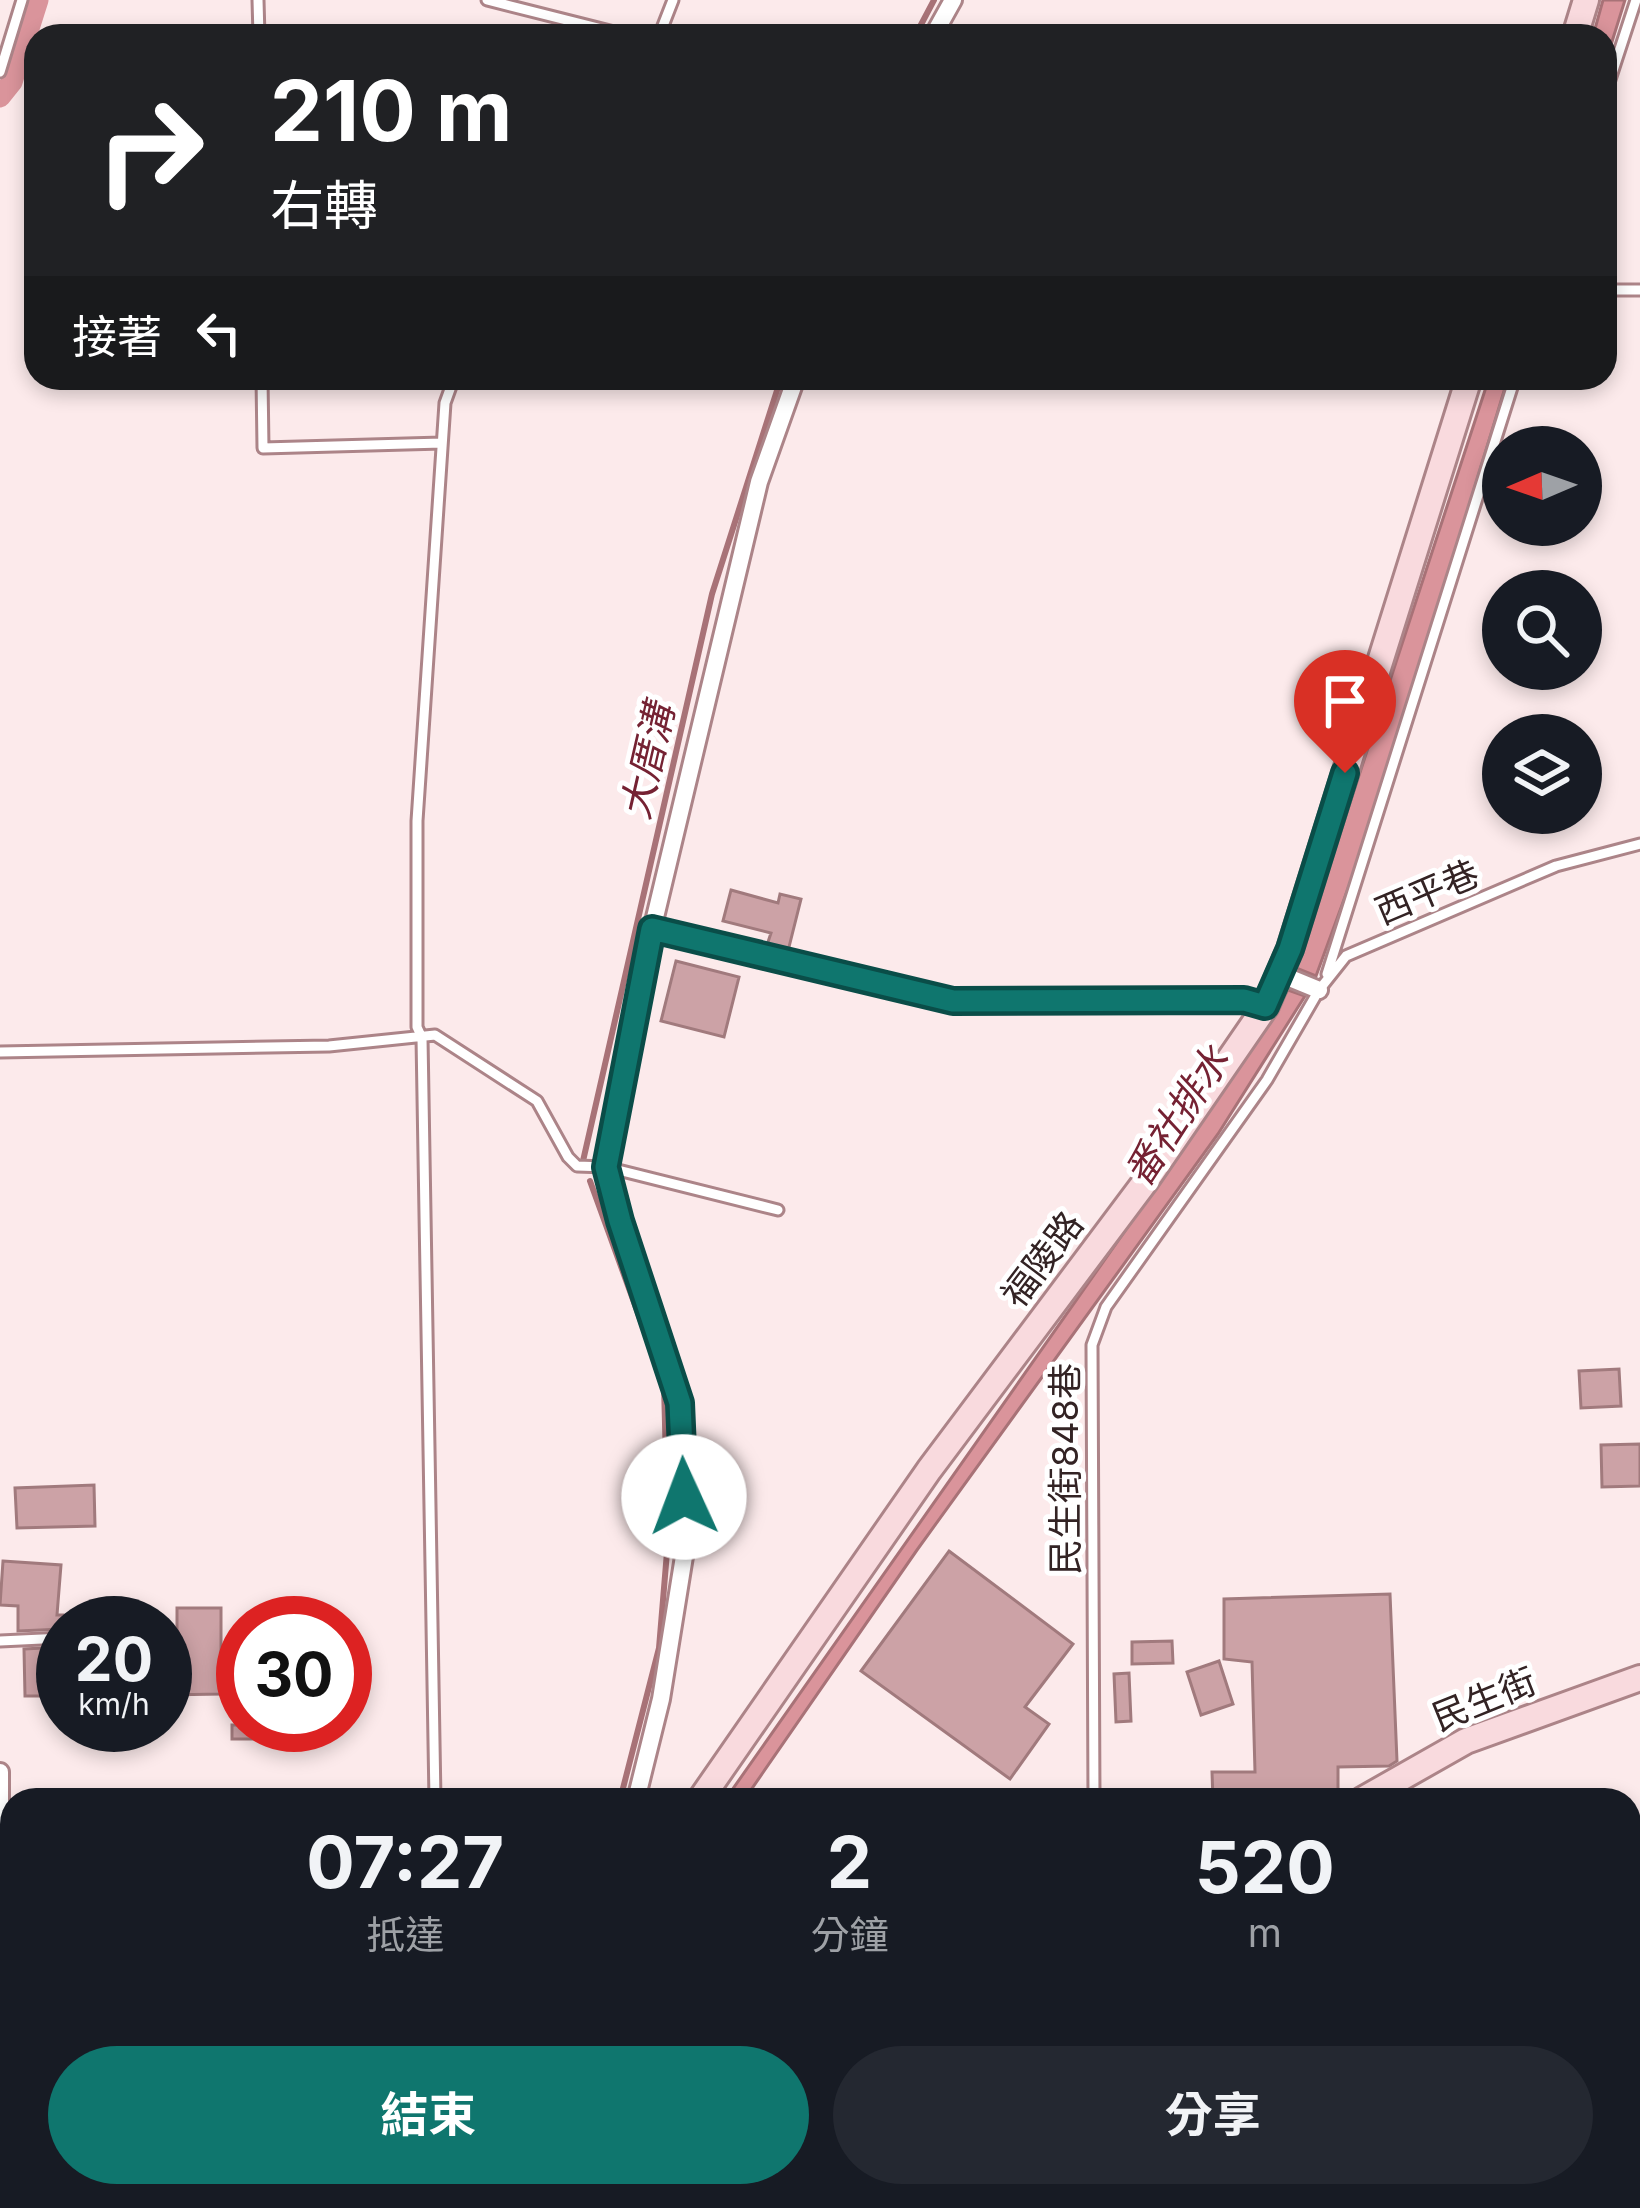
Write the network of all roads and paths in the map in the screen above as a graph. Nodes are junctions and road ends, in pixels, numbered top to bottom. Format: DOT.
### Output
graph roads {
  1 [pos="22,0"];
  2 [pos="487,0"];
  3 [pos="1636,0"];
  4 [pos="572,22"];
  5 [pos="580,24"];
  6 [pos="1617,58"];
  7 [pos="0,72"];
  8 [pos="262,390"];
  9 [pos="450,390"];
  10 [pos="792,390"];
  11 [pos="1465,390"];
  12 [pos="1511,390"];
  13 [pos="442,443"];
  14 [pos="1640,844"];
  15 [pos="652,929"];
  16 [pos="1280,974"];
  17 [pos="1322,986"];
  18 [pos="1265,1006"];
  19 [pos="422,1038"];
  20 [pos="0,1052"];
  21 [pos="606,1167"];
  22 [pos="778,1210"];
  23 [pos="36,1639"];
  24 [pos="0,1641"];
  25 [pos="1640,1678"];
  26 [pos="0,1772"];
  27 [pos="435,1788"];
  28 [pos="639,1788"];
  29 [pos="708,1788"];
  30 [pos="1094,1788"];
  31 [pos="1383,1788"];
  32 [pos="0,1827"];
  1 -- 7 [label="lane"];
  2 -- 4 [label="lane"];
  3 -- 6 [label="lane"];
  4 -- 5 [label="lane"];
  8 -- 13 [label="lane"];
  9 -- 13 [label="lane"];
  10 -- 15 [label="street"];
  11 -- 16 [label="street, 福陵路"];
  12 -- 17 [label="lane"];
  13 -- 19 [label="lane"];
  14 -- 17 [label="lane, 西平巷"];
  15 -- 18 [label="lane"];
  15 -- 21 [label="street"];
  16 -- 17 [label="street"];
  16 -- 18 [label="street, 福陵路"];
  17 -- 30 [label="lane, 民生街848巷"];
  18 -- 29 [label="street, 福陵路"];
  19 -- 20 [label="lane"];
  19 -- 21 [label="lane"];
  19 -- 27 [label="lane"];
  21 -- 22 [label="lane"];
  21 -- 28 [label="street"];
  23 -- 24 [label="lane"];
  25 -- 31 [label="street, 民生街"];
  26 -- 32 [label="street"];
}
